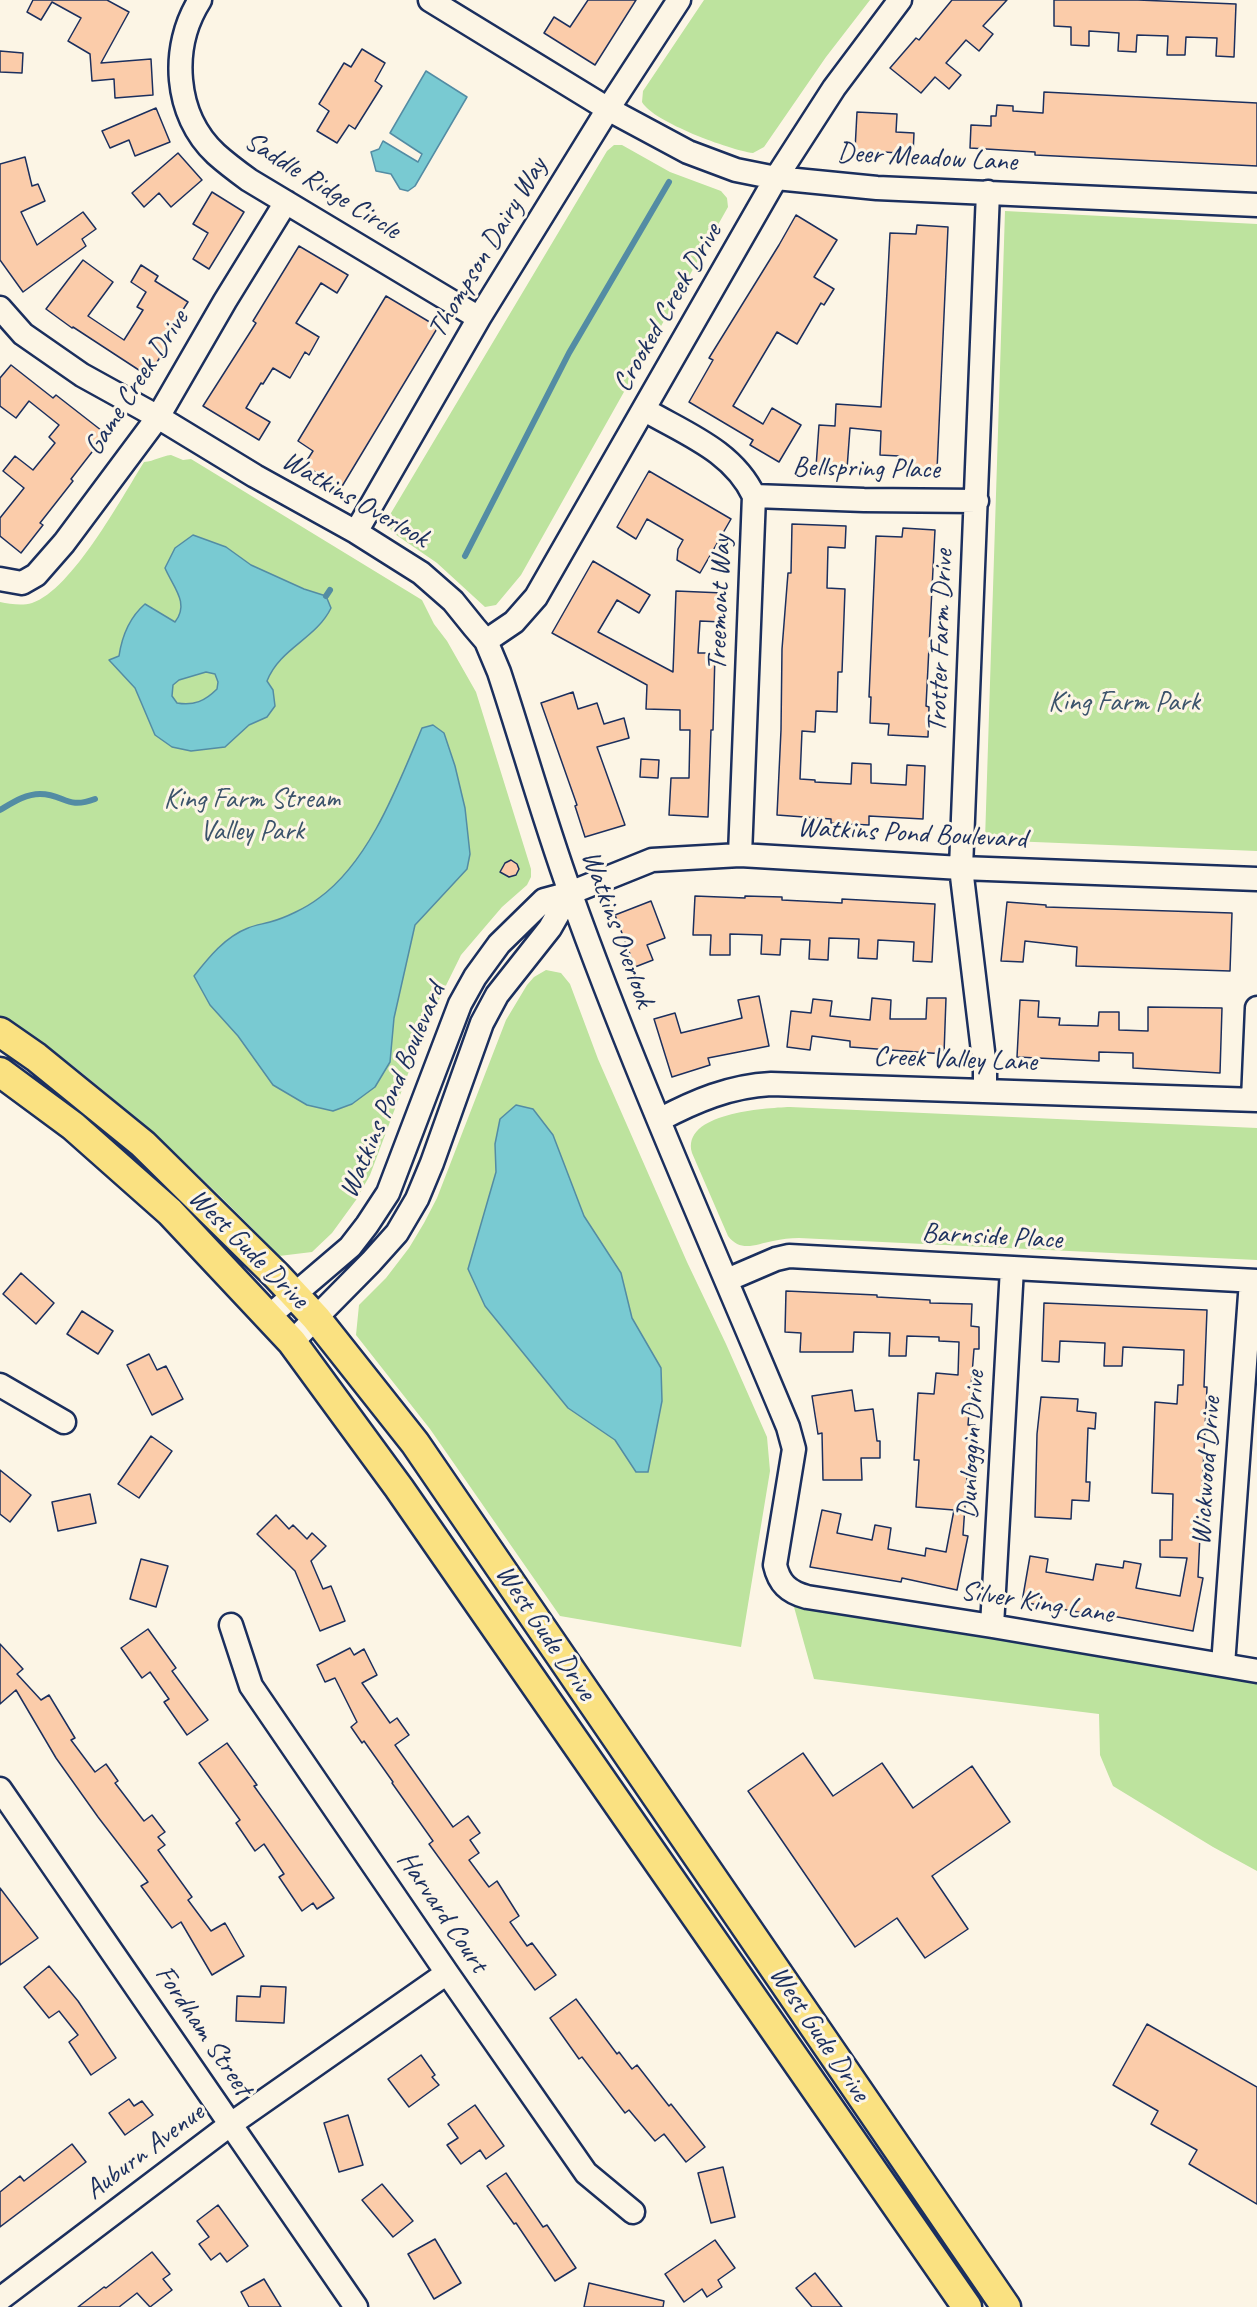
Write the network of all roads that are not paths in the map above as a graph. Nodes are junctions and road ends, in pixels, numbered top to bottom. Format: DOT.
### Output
graph roads {
  1 [pos="430,0"];
  2 [pos="680,0"];
  3 [pos="900,0"];
  4 [pos="195,2"];
  5 [pos="608,109"];
  6 [pos="776,178"];
  7 [pos="988,192"];
  8 [pos="286,202"];
  9 [pos="1257,205"];
  10 [pos="0,309"];
  11 [pos="479,318"];
  12 [pos="645,410"];
  13 [pos="158,417"];
  14 [pos="754,496"];
  15 [pos="977,501"];
  16 [pos="356,532"];
  17 [pos="0,579"];
  18 [pos="486,641"];
  19 [pos="740,855"];
  20 [pos="961,868"];
  21 [pos="1257,879"];
  22 [pos="570,893"];
  23 [pos="1257,1008"];
  24 [pos="0,1032"];
  25 [pos="0,1072"];
  26 [pos="985,1091"];
  27 [pos="1255,1100"];
  28 [pos="659,1120"];
  29 [pos="1012,1268"];
  30 [pos="728,1280"];
  31 [pos="1254,1281"];
  32 [pos="294,1295"];
  33 [pos="268,1317"];
  34 [pos="315,1318"];
  35 [pos="292,1342"];
  36 [pos="0,1385"];
  37 [pos="64,1422"];
  38 [pos="807,1597"];
  39 [pos="231,1625"];
  40 [pos="992,1626"];
  41 [pos="1223,1665"];
  42 [pos="1257,1671"];
  43 [pos="0,1789"];
  44 [pos="447,1973"];
  45 [pos="231,2124"];
  46 [pos="633,2212"];
  47 [pos="0,2299"];
  48 [pos="356,2307"];
  49 [pos="967,2307"];
  50 [pos="1006,2307"];
  1 -- 5 [label="street"];
  2 -- 5 [label="street, Thompson Dairy Way"];
  3 -- 6 [label="street, Crooked Creek Drive"];
  4 -- 8 [label="street, Saddle Ridge Circle"];
  5 -- 6 [label="street, Deer Meadow Lane"];
  5 -- 11 [label="street, Thompson Dairy Way"];
  6 -- 7 [label="street, Deer Meadow Lane"];
  6 -- 12 [label="street, Crooked Creek Drive"];
  7 -- 9 [label="street, Deer Meadow Lane"];
  7 -- 15 [label="street, Trotter Farm Drive"];
  8 -- 11 [label="street, Saddle Ridge Circle"];
  8 -- 13 [label="street, Game Creek Drive"];
  10 -- 13 [label="street, Watkins Overlook"];
  11 -- 16 [label="street, Thompson Dairy Way"];
  12 -- 14 [label="street"];
  12 -- 18 [label="street, Crooked Creek Drive"];
  13 -- 16 [label="street, Watkins Overlook"];
  13 -- 17 [label="street, Game Creek Drive"];
  14 -- 15 [label="street, Bellspring Place"];
  14 -- 19 [label="street, Treemont Way"];
  15 -- 20 [label="street, Trotter Farm Drive"];
  16 -- 18 [label="street, Watkins Overlook"];
  18 -- 22 [label="street, Watkins Overlook"];
  19 -- 20 [label="street, Watkins Pond Boulevard"];
  19 -- 22 [label="street, Watkins Pond Boulevard"];
  20 -- 21 [label="street, Watkins Pond Boulevard"];
  20 -- 26 [label="street, Trotter Farm Drive"];
  22 -- 28 [label="street, Watkins Overlook"];
  22 -- 32 [label="street, Watkins Pond Boulevard"];
  22 -- 34 [label="street, Watkins Pond Boulevard"];
  23 -- 27 [label="street"];
  24 -- 32 [label="main road, West Gude Drive"];
  25 -- 33 [label="main road, West Gude Drive"];
  26 -- 27 [label="street, Creek Valley Lane"];
  26 -- 28 [label="street, Creek Valley Lane"];
  28 -- 30 [label="street, Watkins Overlook"];
  29 -- 30 [label="street, Barnside Place"];
  29 -- 31 [label="street, Barnside Place"];
  29 -- 40 [label="street, Dunloggin Drive"];
  30 -- 38 [label="street, Watkins Overlook"];
  31 -- 41 [label="street, Wickwood Drive"];
  32 -- 33 [label="street, Watkins Pond Boulevard"];
  32 -- 34 [label="main road, West Gude Drive"];
  33 -- 35 [label="main road, West Gude Drive"];
  34 -- 35 [label="street, Watkins Pond Boulevard"];
  34 -- 50 [label="main road, West Gude Drive"];
  35 -- 49 [label="main road, West Gude Drive"];
  36 -- 37 [label="street"];
  38 -- 40 [label="street, Silver King Lane"];
  39 -- 44 [label="street, Harvard Court"];
  40 -- 41 [label="street, Silver King Lane"];
  41 -- 42 [label="street, Silver King Lane"];
  43 -- 45 [label="street, Fordham Street"];
  44 -- 45 [label="street, Auburn Avenue"];
  44 -- 46 [label="street, Harvard Court"];
  45 -- 47 [label="street, Auburn Avenue"];
  45 -- 48 [label="street, Fordham Street"];
}
